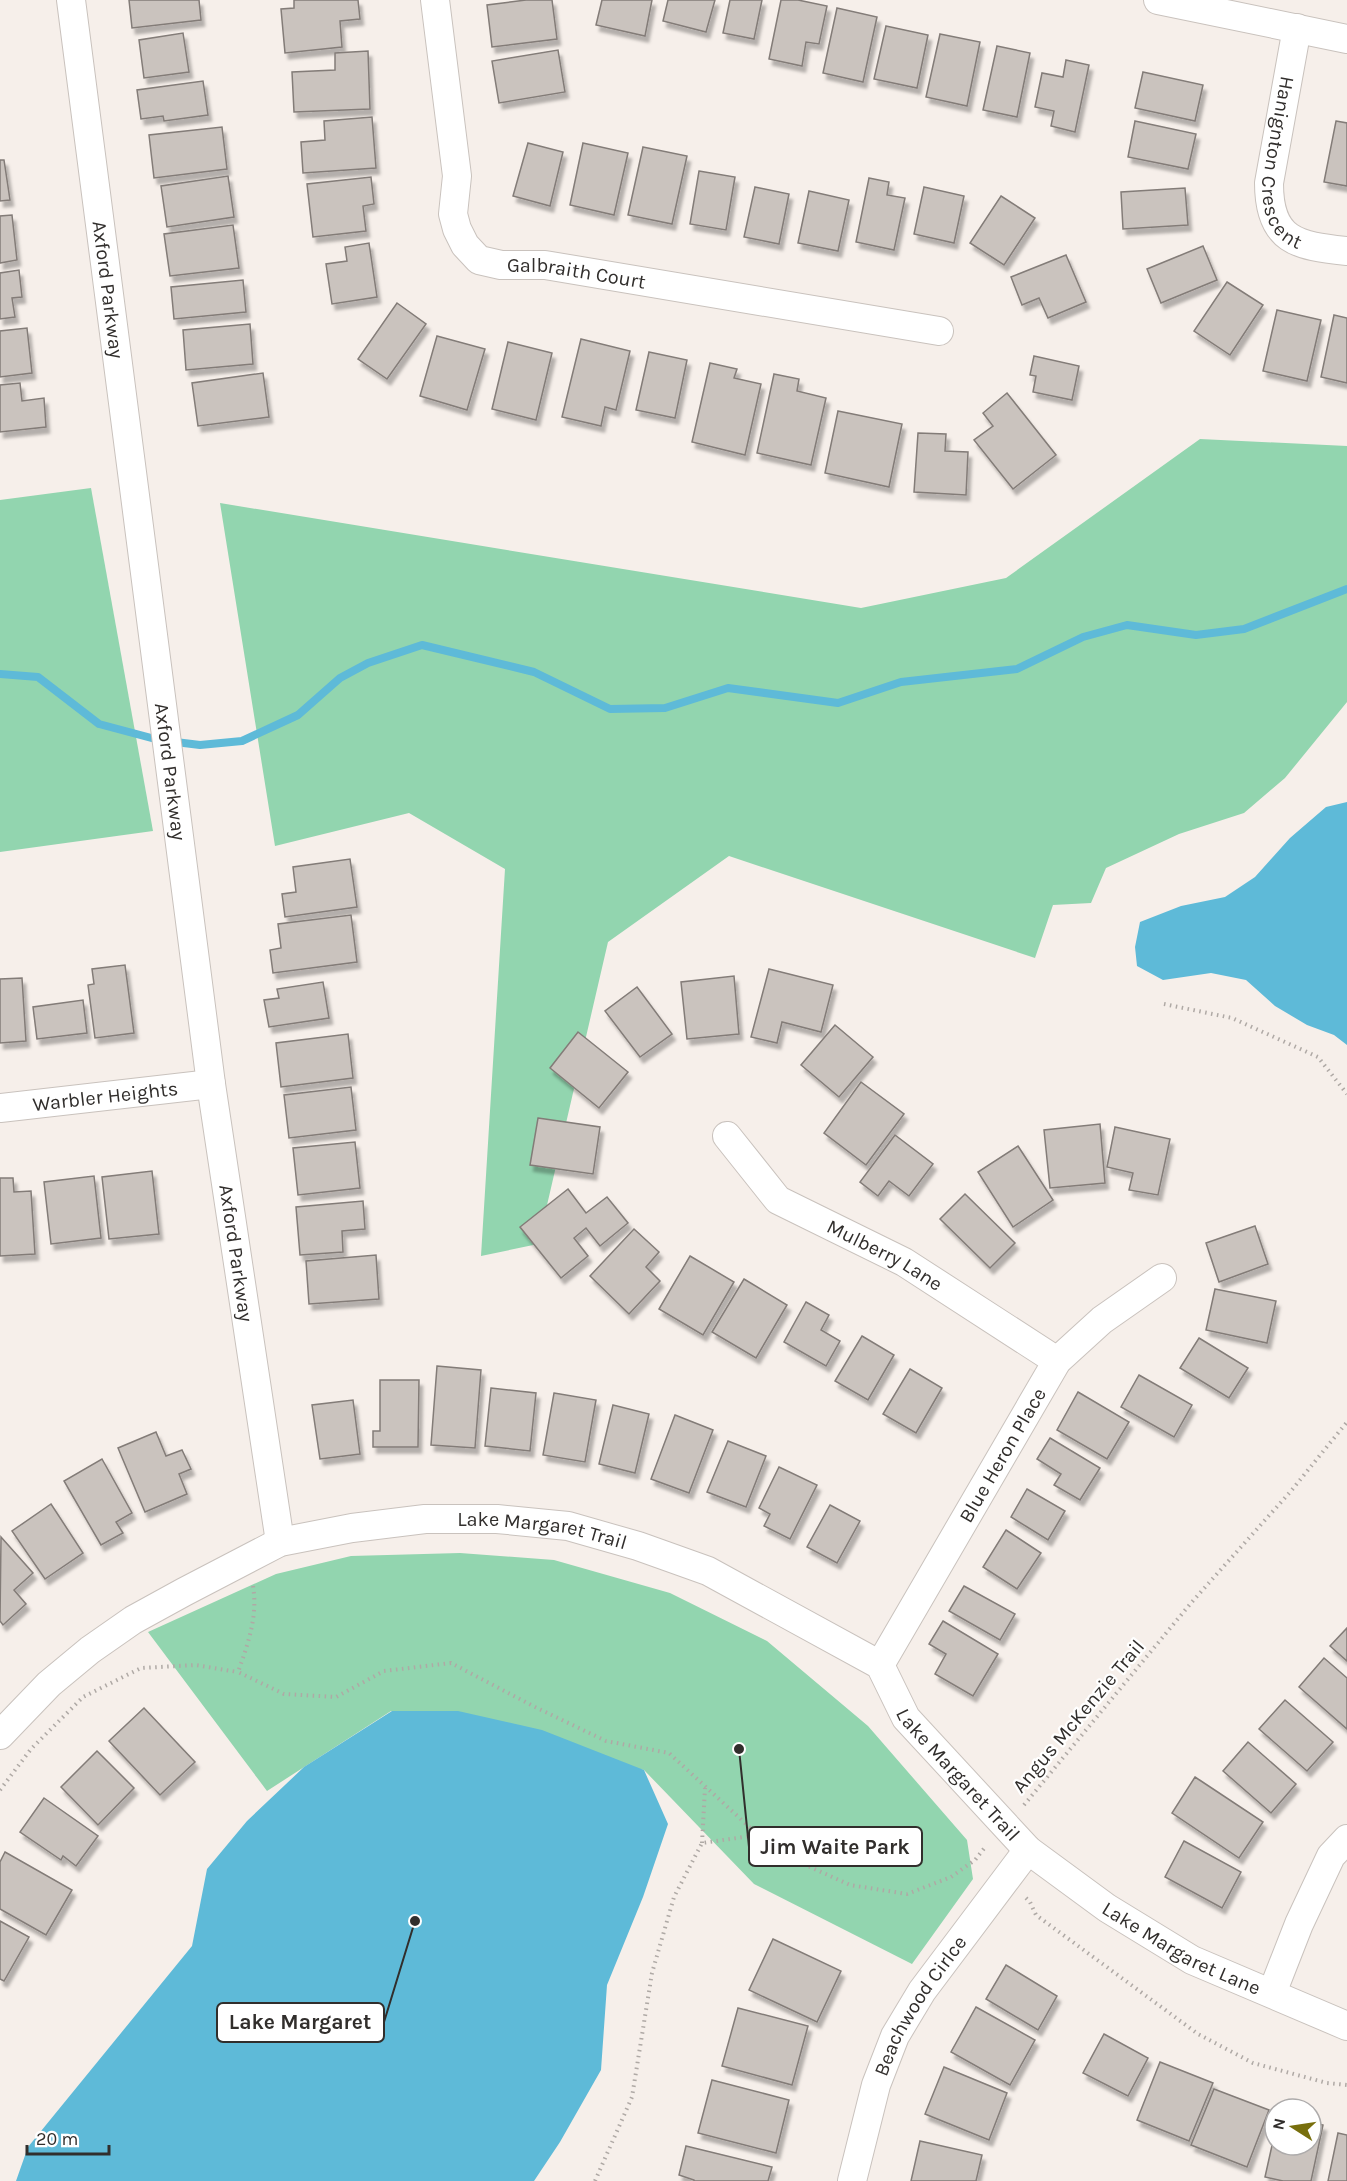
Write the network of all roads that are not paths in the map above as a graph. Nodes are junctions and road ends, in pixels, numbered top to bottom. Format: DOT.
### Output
graph roads {
  1 [pos="71,0"];
  2 [pos="435,0"];
  3 [pos="1158,0"];
  4 [pos="1297,28"];
  5 [pos="1347,39"];
  6 [pos="1347,251"];
  7 [pos="939,331"];
  8 [pos="211,1084"];
  9 [pos="0,1108"];
  10 [pos="727,1136"];
  11 [pos="1162,1278"];
  12 [pos="1057,1360"];
  13 [pos="280,1542"];
  14 [pos="880,1665"];
  15 [pos="0,1735"];
  16 [pos="1347,1839"];
  17 [pos="1028,1850"];
  18 [pos="1272,1994"];
  19 [pos="1347,2026"];
  20 [pos="852,2181"];
  1 -- 8 [label="street, Axford Parkway"];
  2 -- 7 [label="street, Galbraith Court"];
  3 -- 4 [label="street"];
  4 -- 5 [label="street"];
  4 -- 6 [label="street, Hanignton Crescent"];
  8 -- 9 [label="street, Warbler Heights"];
  8 -- 13 [label="street, Axford Parkway"];
  10 -- 12 [label="street, Mulberry Lane"];
  11 -- 12 [label="street, Blue Heron Place"];
  12 -- 14 [label="street, Blue Heron Place"];
  13 -- 14 [label="street, Lake Margaret Trail"];
  13 -- 15 [label="street, Lake Margaret Trail"];
  14 -- 17 [label="street, Lake Margaret Trail"];
  16 -- 18 [label="street"];
  17 -- 18 [label="street, Lake Margaret Lane"];
  17 -- 20 [label="street, Beachwood Cirlce"];
  18 -- 19 [label="street, Lake Margaret Lane"];
}
